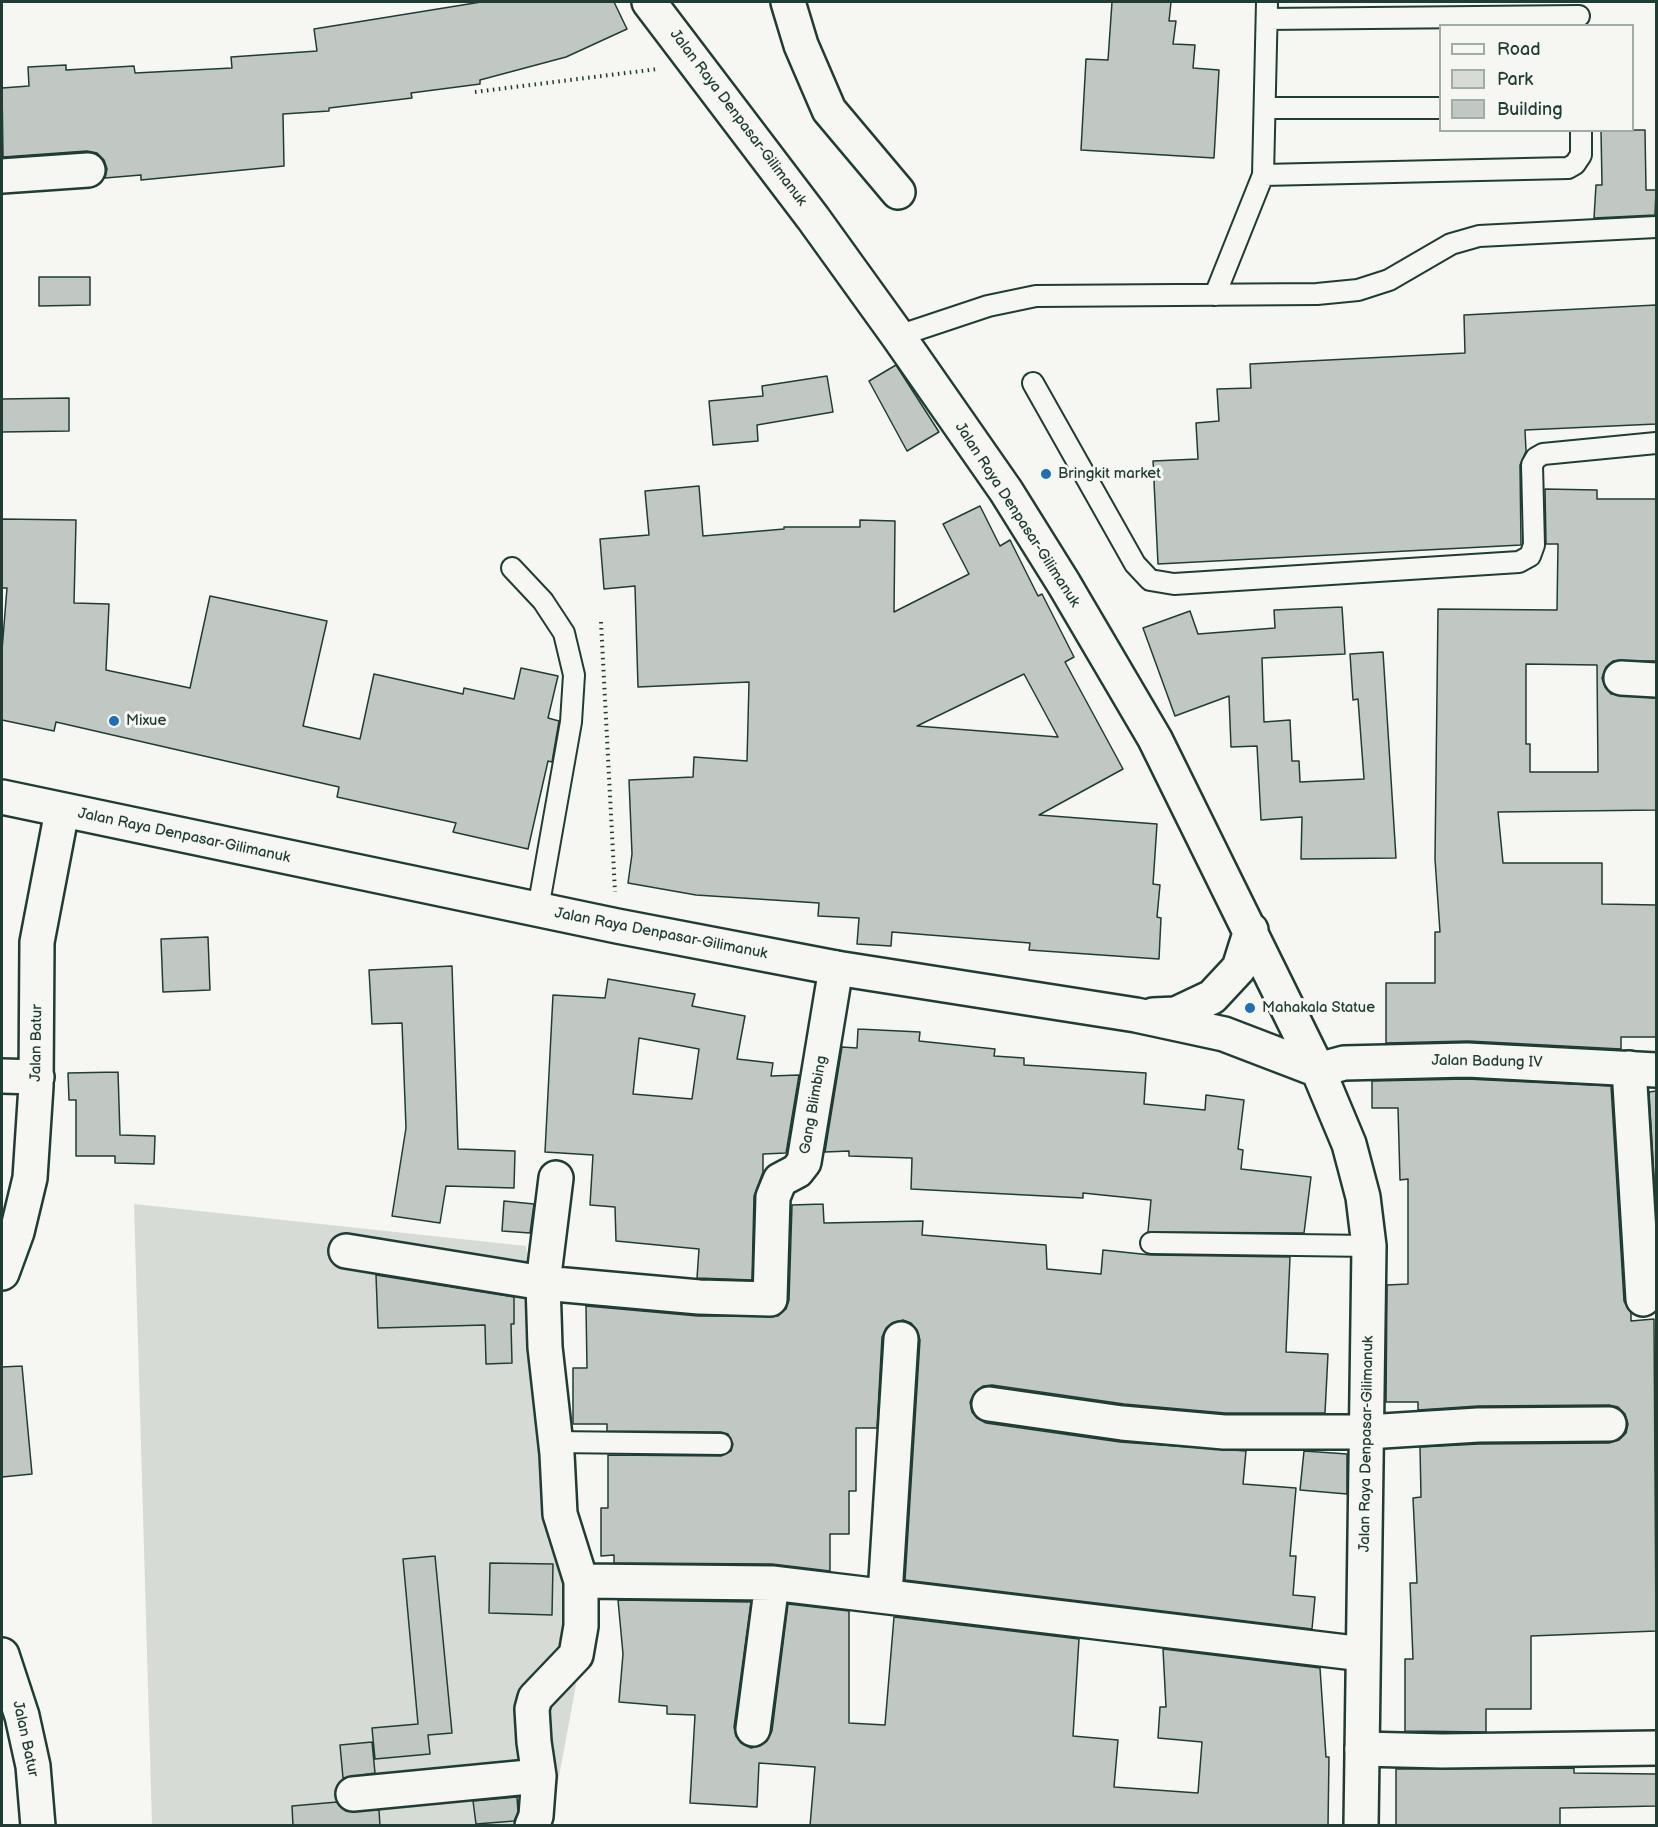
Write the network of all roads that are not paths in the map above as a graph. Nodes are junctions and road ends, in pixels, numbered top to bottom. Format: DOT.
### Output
graph roads {
  1 [pos="650,2"];
  2 [pos="788,2"];
  3 [pos="1267,10"];
  4 [pos="1579,14"];
  5 [pos="1265,108"];
  6 [pos="1439,108"];
  7 [pos="1581,132"];
  8 [pos="88,170"];
  9 [pos="1263,175"];
  10 [pos="2,176"];
  11 [pos="898,192"];
  12 [pos="1656,227"];
  13 [pos="1215,295"];
  14 [pos="897,336"];
  15 [pos="1033,383"];
  16 [pos="1656,442"];
  17 [pos="512,568"];
  18 [pos="1621,678"];
  19 [pos="1656,680"];
  20 [pos="2,797"];
  21 [pos="62,811"];
  22 [pos="538,909"];
  23 [pos="1251,930"];
  24 [pos="836,969"];
  25 [pos="1136,1015"];
  26 [pos="1643,1069"];
  27 [pos="1318,1070"];
  28 [pos="2,1076"];
  29 [pos="37,1077"];
  30 [pos="556,1178"];
  31 [pos="1151,1242"];
  32 [pos="1369,1246"];
  33 [pos="346,1251"];
  34 [pos="2,1273"];
  35 [pos="543,1283"];
  36 [pos="1643,1299"];
  37 [pos="901,1339"];
  38 [pos="989,1404"];
  39 [pos="1609,1424"];
  40 [pos="1367,1431"];
  41 [pos="555,1442"];
  42 [pos="721,1444"];
  43 [pos="581,1581"];
  44 [pos="772,1582"];
  45 [pos="885,1595"];
  46 [pos="1363,1654"];
  47 [pos="2,1655"];
  48 [pos="753,1729"];
  49 [pos="1656,1748"];
  50 [pos="1362,1749"];
  51 [pos="540,1776"];
  52 [pos="353,1794"];
  53 [pos="38,1826"];
  54 [pos="532,1826"];
  55 [pos="1361,1826"];
  1 -- 14 [label="main road, Jalan Raya Denpasar-Gilimanuk"];
  2 -- 11 [label="main road"];
  3 -- 4 [label="lane"];
  3 -- 5 [label="lane"];
  5 -- 6 [label="lane"];
  5 -- 9 [label="lane"];
  7 -- 9 [label="lane"];
  8 -- 10 [label="main road"];
  9 -- 13 [label="lane"];
  12 -- 13 [label="lane"];
  13 -- 14 [label="lane"];
  14 -- 23 [label="main road, Jalan Raya Denpasar-Gilimanuk"];
  15 -- 16 [label="lane"];
  17 -- 22 [label="lane"];
  18 -- 19 [label="main road"];
  20 -- 21 [label="main road, Jalan Raya Denpasar-Gilimanuk"];
  21 -- 22 [label="main road, Jalan Raya Denpasar-Gilimanuk"];
  21 -- 29 [label="main road, Jalan Batur"];
  22 -- 24 [label="main road, Jalan Raya Denpasar-Gilimanuk"];
  23 -- 25 [label="main road"];
  23 -- 27 [label="main road, Jalan Raya Denpasar-Gilimanuk"];
  24 -- 25 [label="main road, Jalan Raya Denpasar-Gilimanuk"];
  24 -- 35 [label="main road, Gang Blimbing"];
  25 -- 27 [label="main road, Jalan Raya Denpasar-Gilimanuk"];
  26 -- 27 [label="main road, Jalan Badung IV"];
  26 -- 36 [label="main road"];
  27 -- 32 [label="main road, Jalan Raya Denpasar-Gilimanuk"];
  28 -- 29 [label="main road"];
  29 -- 34 [label="main road, Jalan Batur"];
  30 -- 35 [label="main road"];
  31 -- 32 [label="lane"];
  32 -- 40 [label="main road, Jalan Raya Denpasar-Gilimanuk"];
  33 -- 35 [label="main road"];
  35 -- 41 [label="main road"];
  37 -- 45 [label="main road"];
  38 -- 40 [label="main road"];
  39 -- 40 [label="main road"];
  40 -- 46 [label="main road, Jalan Raya Denpasar-Gilimanuk"];
  41 -- 42 [label="lane"];
  41 -- 43 [label="main road"];
  43 -- 44 [label="main road"];
  43 -- 51 [label="main road"];
  44 -- 45 [label="main road"];
  44 -- 48 [label="main road"];
  45 -- 46 [label="main road"];
  46 -- 50 [label="main road, Jalan Raya Denpasar-Gilimanuk"];
  47 -- 53 [label="main road, Jalan Batur"];
  49 -- 50 [label="main road"];
  50 -- 55 [label="main road, Jalan Raya Denpasar-Gilimanuk"];
  51 -- 52 [label="main road"];
  51 -- 54 [label="main road"];
}
